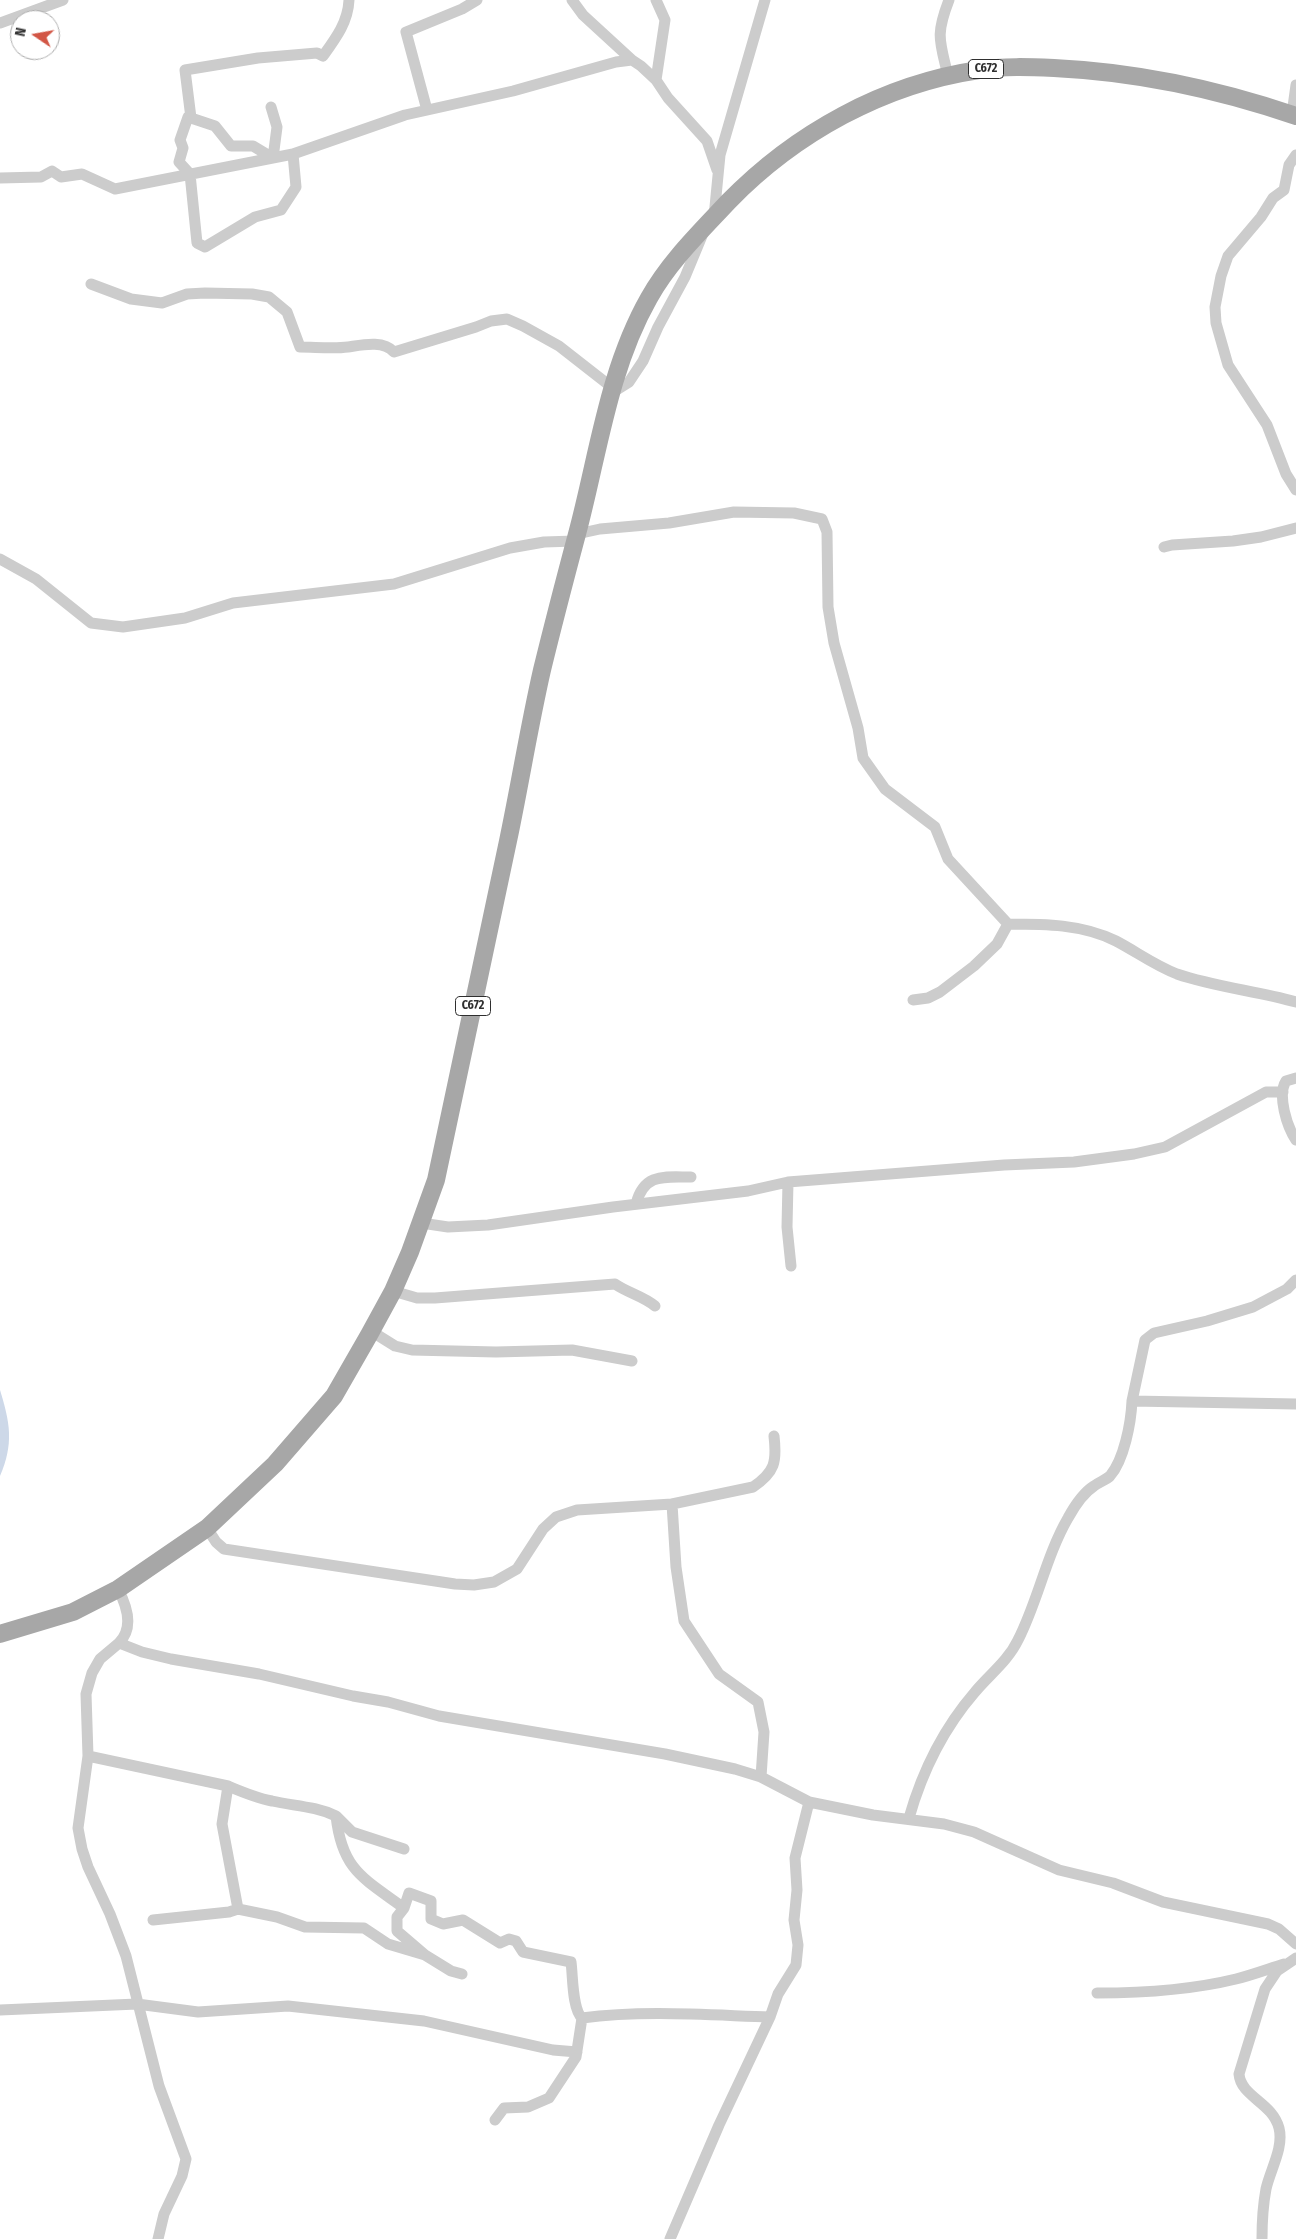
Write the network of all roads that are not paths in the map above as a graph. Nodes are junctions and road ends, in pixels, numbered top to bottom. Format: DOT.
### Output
graph roads {
  1 [pos="63,0"];
  2 [pos="349,0"];
  3 [pos="478,0"];
  4 [pos="572,0"];
  5 [pos="656,0"];
  6 [pos="766,0"];
  7 [pos="949,0"];
  8 [pos="0,23"];
  9 [pos="632,60"];
  10 [pos="948,76"];
  11 [pos="656,80"];
  12 [pos="1296,85"];
  13 [pos="271,107"];
  14 [pos="427,110"];
  15 [pos="1294,115"];
  16 [pos="191,118"];
  17 [pos="292,154"];
  18 [pos="1296,155"];
  19 [pos="273,158"];
  20 [pos="718,170"];
  21 [pos="190,174"];
  22 [pos="0,178"];
  23 [pos="709,222"];
  24 [pos="91,284"];
  25 [pos="613,390"];
  26 [pos="1296,490"];
  27 [pos="1296,528"];
  28 [pos="576,538"];
  29 [pos="1164,548"];
  30 [pos="0,558"];
  31 [pos="1008,924"];
  32 [pos="913,1000"];
  33 [pos="1296,1002"];
  34 [pos="1296,1078"];
  35 [pos="1283,1092"];
  36 [pos="1296,1140"];
  37 [pos="691,1177"];
  38 [pos="788,1182"];
  39 [pos="636,1204"];
  40 [pos="422,1219"];
  41 [pos="791,1266"];
  42 [pos="1296,1280"];
  43 [pos="393,1291"];
  44 [pos="654,1306"];
  45 [pos="371,1331"];
  46 [pos="632,1361"];
  47 [pos="1132,1401"];
  48 [pos="1296,1404"];
  49 [pos="774,1436"];
  50 [pos="672,1504"];
  51 [pos="207,1528"];
  52 [pos="118,1589"];
  53 [pos="0,1634"];
  54 [pos="119,1643"];
  55 [pos="88,1756"];
  56 [pos="761,1777"];
  57 [pos="228,1786"];
  58 [pos="809,1802"];
  59 [pos="336,1816"];
  60 [pos="909,1818"];
  61 [pos="404,1849"];
  62 [pos="404,1908"];
  63 [pos="238,1909"];
  64 [pos="153,1920"];
  65 [pos="1296,1944"];
  66 [pos="425,1955"];
  67 [pos="1292,1961"];
  68 [pos="462,1974"];
  69 [pos="1097,1993"];
  70 [pos="137,2004"];
  71 [pos="0,2010"];
  72 [pos="770,2017"];
  73 [pos="582,2018"];
  74 [pos="577,2052"];
  75 [pos="495,2120"];
  76 [pos="158,2239"];
  77 [pos="670,2239"];
  78 [pos="1262,2239"];
  1 -- 8 [label="street"];
  2 -- 16 [label="street"];
  3 -- 14 [label="street"];
  4 -- 9 [label="street"];
  5 -- 11 [label="street"];
  6 -- 20 [label="street"];
  7 -- 10 [label="street"];
  9 -- 11 [label="street"];
  9 -- 14 [label="street"];
  10 -- 15 [label="main road, C672"];
  10 -- 23 [label="main road, C672"];
  11 -- 20 [label="street"];
  12 -- 15 [label="street"];
  13 -- 19 [label="street"];
  14 -- 17 [label="street"];
  16 -- 19 [label="street"];
  16 -- 21 [label="street"];
  17 -- 19 [label="street"];
  17 -- 21 [label="street"];
  18 -- 26 [label="street"];
  19 -- 21 [label="street"];
  20 -- 23 [label="street"];
  21 -- 22 [label="street"];
  23 -- 25 [label="main road, C672"];
  24 -- 25 [label="street"];
  25 -- 28 [label="main road, C672"];
  27 -- 29 [label="street"];
  28 -- 30 [label="street"];
  28 -- 31 [label="street"];
  28 -- 40 [label="main road, C672"];
  31 -- 32 [label="street"];
  31 -- 33 [label="street"];
  34 -- 35 [label="street"];
  35 -- 36 [label="street"];
  35 -- 38 [label="street"];
  37 -- 39 [label="street"];
  38 -- 39 [label="street"];
  38 -- 41 [label="street"];
  39 -- 40 [label="street"];
  40 -- 43 [label="main road, C672"];
  42 -- 47 [label="street"];
  43 -- 44 [label="street"];
  43 -- 45 [label="main road, C672"];
  45 -- 46 [label="street"];
  45 -- 51 [label="main road, C672"];
  47 -- 48 [label="street"];
  47 -- 60 [label="street"];
  49 -- 50 [label="street"];
  50 -- 51 [label="street"];
  50 -- 56 [label="street"];
  51 -- 52 [label="main road, C672"];
  52 -- 53 [label="main road, C672"];
  52 -- 54 [label="street"];
  54 -- 55 [label="street"];
  54 -- 56 [label="street"];
  55 -- 57 [label="street"];
  55 -- 70 [label="street"];
  56 -- 58 [label="street"];
  57 -- 59 [label="street"];
  57 -- 63 [label="street"];
  58 -- 60 [label="street"];
  58 -- 72 [label="street"];
  59 -- 61 [label="street"];
  59 -- 62 [label="street"];
  60 -- 65 [label="street"];
  62 -- 66 [label="street"];
  62 -- 73 [label="street"];
  63 -- 64 [label="street"];
  63 -- 66 [label="street"];
  66 -- 68 [label="street"];
  67 -- 69 [label="street"];
  67 -- 78 [label="street"];
  70 -- 71 [label="street"];
  70 -- 74 [label="street"];
  70 -- 76 [label="street"];
  72 -- 73 [label="street"];
  72 -- 77 [label="street"];
  73 -- 74 [label="street"];
  74 -- 75 [label="street"];
}
